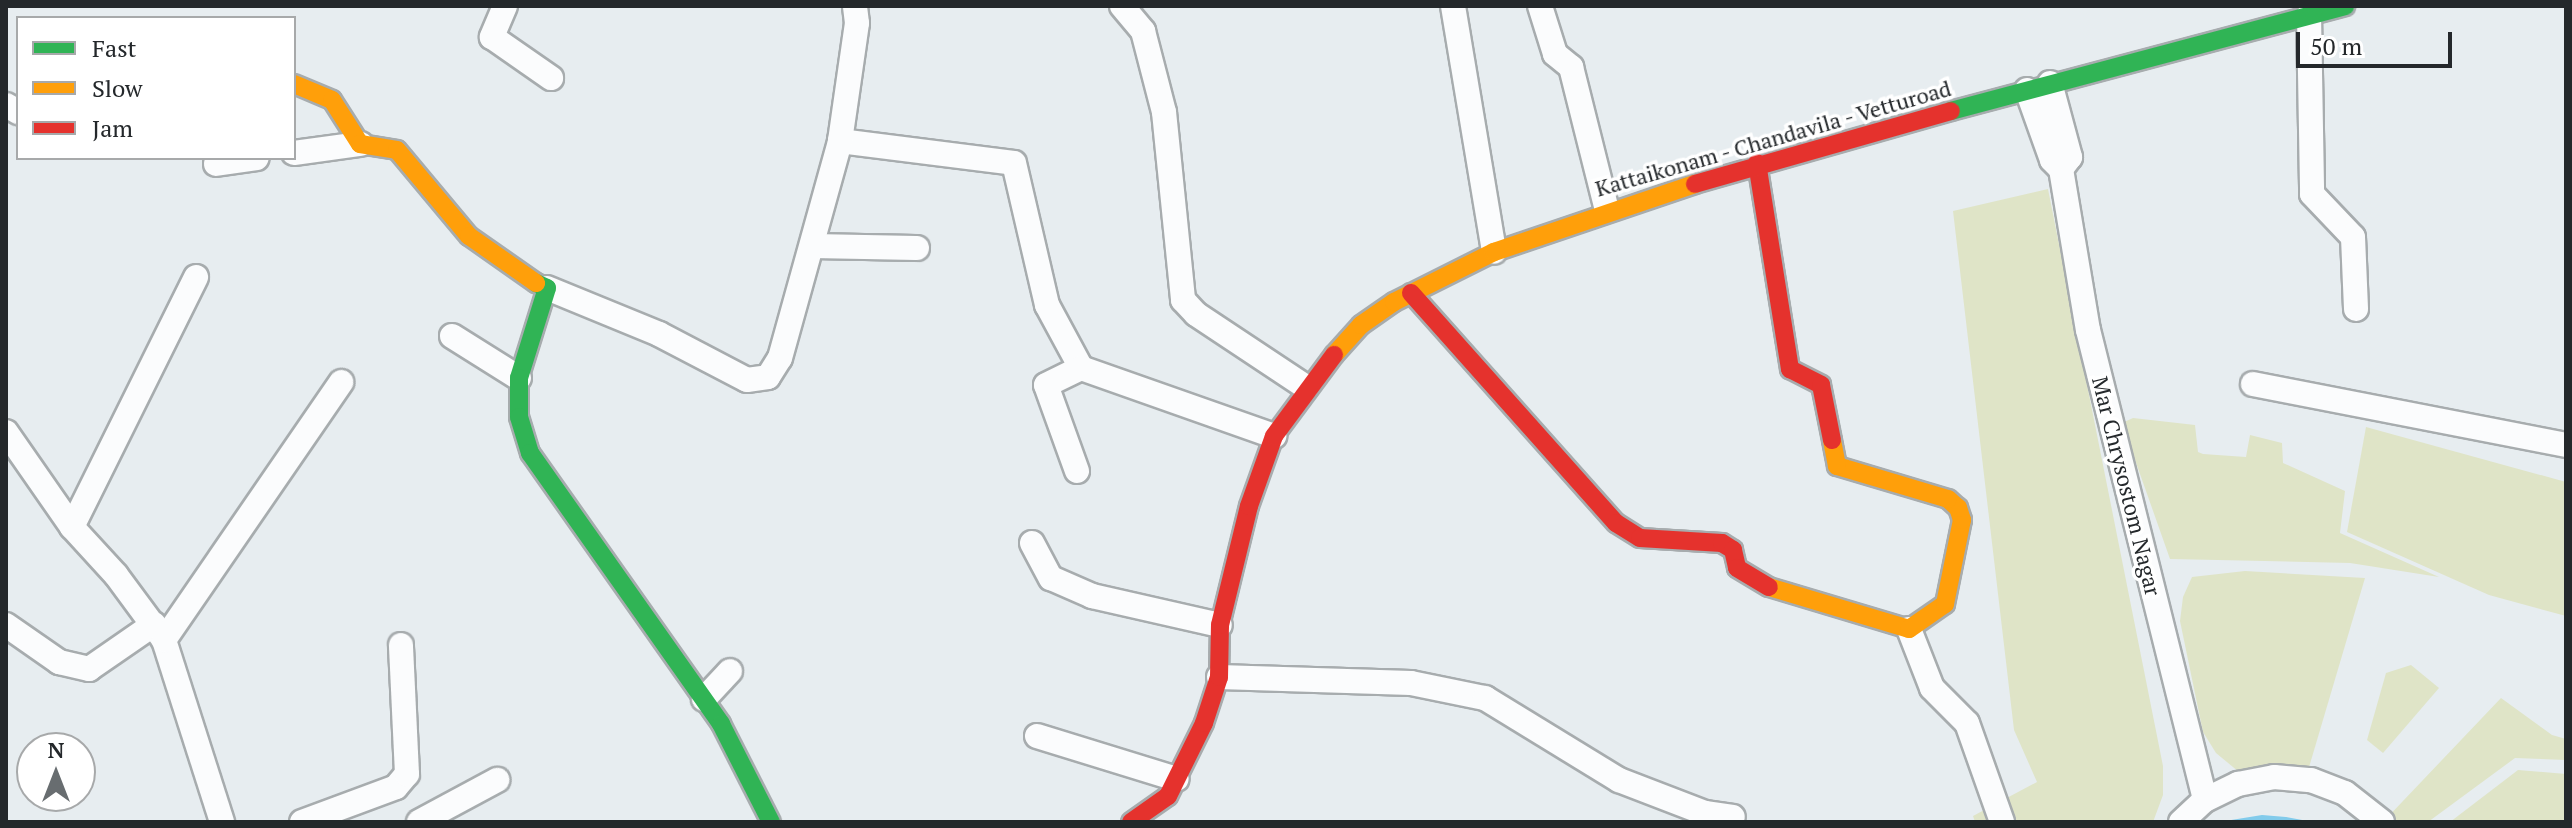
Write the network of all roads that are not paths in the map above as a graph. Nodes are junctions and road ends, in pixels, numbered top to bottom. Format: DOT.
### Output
graph roads {
  1 [pos="505,6"];
  2 [pos="855,6"];
  3 [pos="1122,6"];
  4 [pos="1453,6"];
  5 [pos="1540,6"];
  6 [pos="2345,6"];
  7 [pos="2275,15"];
  8 [pos="2309,15"];
  9 [pos="551,78"];
  10 [pos="296,85"];
  11 [pos="2038,87"];
  12 [pos="840,141"];
  13 [pos="360,144"];
  14 [pos="296,153"];
  15 [pos="243,160"];
  16 [pos="1757,163"];
  17 [pos="216,164"];
  18 [pos="1607,210"];
  19 [pos="812,246"];
  20 [pos="917,248"];
  21 [pos="1494,252"];
  22 [pos="196,277"];
  23 [pos="547,288"];
  24 [pos="1411,293"];
  25 [pos="2356,309"];
  26 [pos="452,336"];
  27 [pos="1081,368"];
  28 [pos="519,378"];
  29 [pos="341,382"];
  30 [pos="2253,384"];
  31 [pos="1306,387"];
  32 [pos="6,432"];
  33 [pos="1274,436"];
  34 [pos="2566,445"];
  35 [pos="1077,471"];
  36 [pos="72,527"];
  37 [pos="1032,543"];
  38 [pos="6,625"];
  39 [pos="1220,625"];
  40 [pos="1909,629"];
  41 [pos="159,632"];
  42 [pos="401,645"];
  43 [pos="730,671"];
  44 [pos="1219,677"];
  45 [pos="704,699"];
  46 [pos="1037,736"];
  47 [pos="1177,779"];
  48 [pos="497,780"];
  49 [pos="2205,800"];
  50 [pos="1733,817"];
  51 [pos="222,822"];
  52 [pos="302,822"];
  53 [pos="419,822"];
  54 [pos="771,822"];
  55 [pos="1131,822"];
  56 [pos="2002,822"];
  57 [pos="2181,822"];
  58 [pos="2382,822"];
  1 -- 9 [label="street"];
  2 -- 12 [label="street"];
  3 -- 31 [label="street"];
  4 -- 21 [label="street"];
  5 -- 18 [label="street"];
  6 -- 8 [label="street, Kattaikonam - Chandavila - Vetturoad"];
  7 -- 8 [label="street, Kattaikonam - Chandavila - Vetturoad"];
  7 -- 11 [label="street, Kattaikonam - Chandavila - Vetturoad"];
  8 -- 25 [label="street"];
  10 -- 13 [label="street"];
  11 -- 16 [label="street, Kattaikonam - Chandavila - Vetturoad"];
  11 -- 49 [label="street, Mar Chrysostom Nagar"];
  12 -- 19 [label="street"];
  12 -- 27 [label="street"];
  13 -- 14 [label="street"];
  13 -- 23 [label="street"];
  15 -- 17 [label="street"];
  16 -- 18 [label="street, Kattaikonam - Chandavila - Vetturoad"];
  16 -- 40 [label="street"];
  18 -- 21 [label="street, Kattaikonam - Chandavila - Vetturoad"];
  19 -- 20 [label="street"];
  19 -- 23 [label="street"];
  21 -- 24 [label="street, Kattaikonam - Chandavila - Vetturoad"];
  22 -- 36 [label="street"];
  23 -- 28 [label="street"];
  24 -- 31 [label="street, Kattaikonam - Chandavila - Vetturoad"];
  24 -- 40 [label="street"];
  26 -- 28 [label="street"];
  27 -- 33 [label="street"];
  27 -- 35 [label="street"];
  28 -- 45 [label="street"];
  29 -- 41 [label="street"];
  30 -- 34 [label="street"];
  31 -- 33 [label="street, Kattaikonam - Chandavila - Vetturoad"];
  32 -- 36 [label="street"];
  33 -- 39 [label="street, Kattaikonam - Chandavila - Vetturoad"];
  36 -- 41 [label="street"];
  37 -- 39 [label="street"];
  38 -- 41 [label="street"];
  39 -- 44 [label="street, Kattaikonam - Chandavila - Vetturoad"];
  40 -- 56 [label="street"];
  41 -- 51 [label="street"];
  42 -- 52 [label="street"];
  43 -- 45 [label="street"];
  44 -- 47 [label="street, Kattaikonam - Chandavila - Vetturoad"];
  44 -- 50 [label="street"];
  45 -- 54 [label="street"];
  46 -- 47 [label="street"];
  47 -- 55 [label="street, Kattaikonam - Chandavila - Vetturoad"];
  48 -- 53 [label="street"];
  49 -- 57 [label="street"];
  49 -- 58 [label="street"];
}
